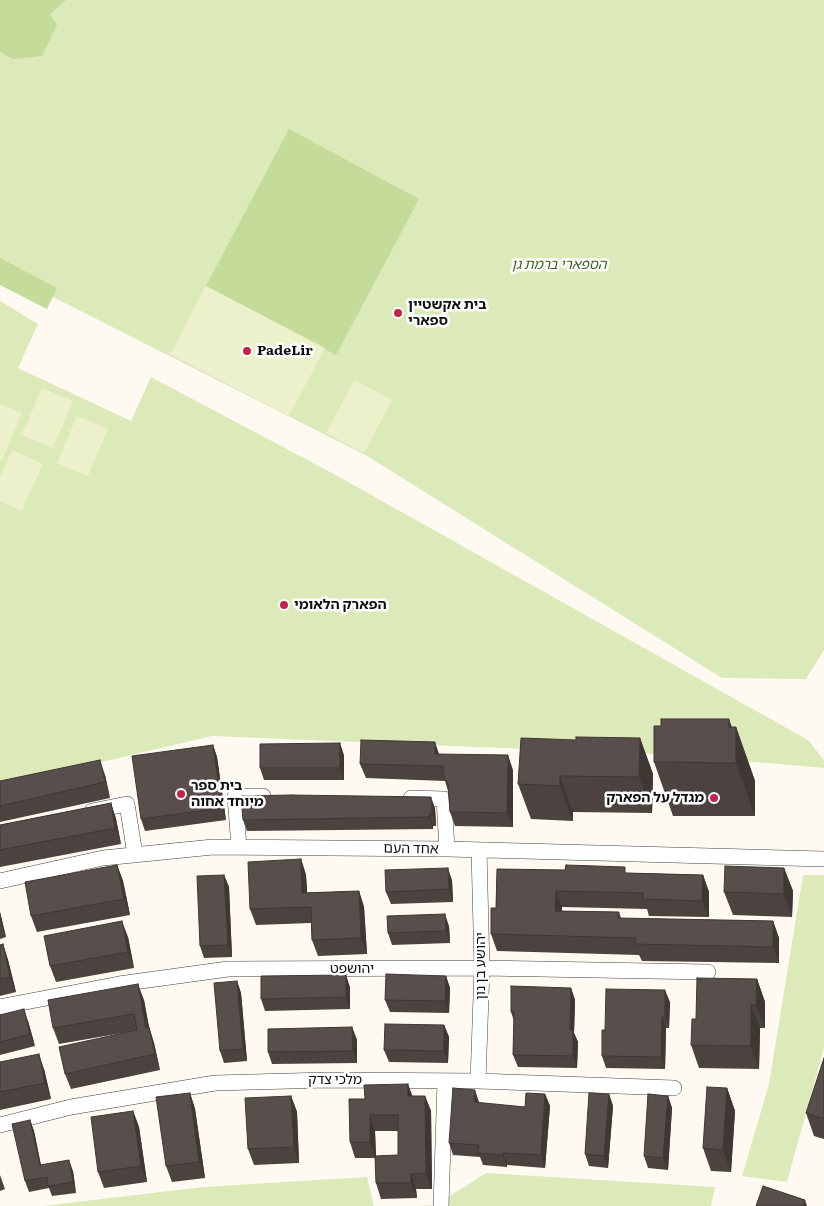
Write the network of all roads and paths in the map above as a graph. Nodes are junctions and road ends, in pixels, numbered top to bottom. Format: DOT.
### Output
graph roads {
  1 [pos="275,796"];
  2 [pos="394,798"];
  3 [pos="82,814"];
  4 [pos="239,848"];
  5 [pos="447,849"];
  6 [pos="479,850"];
  7 [pos="135,855"];
  8 [pos="824,859"];
  9 [pos="0,881"];
  10 [pos="482,968"];
  11 [pos="708,972"];
  12 [pos="0,1007"];
  13 [pos="445,1081"];
  14 [pos="478,1081"];
  15 [pos="674,1088"];
  16 [pos="0,1125"];
  17 [pos="441,1206"];
  1 -- 4 [label="street"];
  2 -- 5 [label="street"];
  3 -- 7 [label="street"];
  4 -- 5 [label="street, אחד העם"];
  4 -- 7 [label="street, אחד העם"];
  5 -- 6 [label="street, אחד העם"];
  6 -- 8 [label="street, אחד העם"];
  6 -- 10 [label="street, יהושע בן נון"];
  7 -- 9 [label="street, אחד העם"];
  10 -- 11 [label="street, יהושפט"];
  10 -- 12 [label="street, יהושפט"];
  10 -- 14 [label="street, יהושע בן נון"];
  13 -- 14 [label="street, מלכי צדק"];
  13 -- 16 [label="street, מלכי צדק"];
  13 -- 17 [label="street"];
  14 -- 15 [label="street, מלכי צדק"];
}
